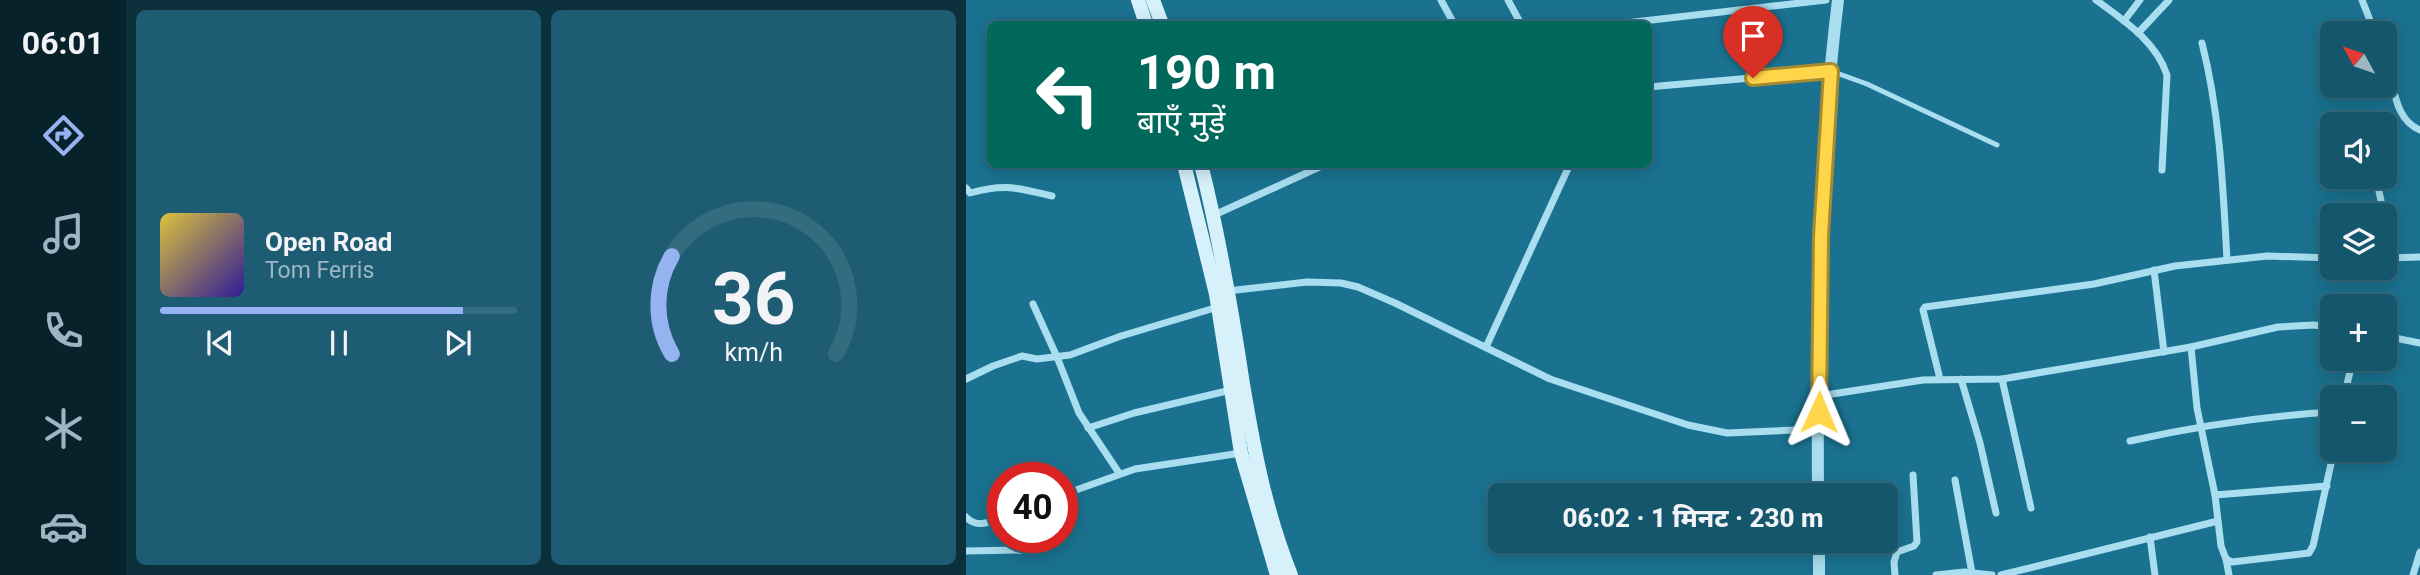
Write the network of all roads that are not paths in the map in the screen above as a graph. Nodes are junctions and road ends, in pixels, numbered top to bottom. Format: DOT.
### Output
graph roads {
  1 [pos="1138,0"];
  2 [pos="1153,0"];
  3 [pos="1441,0"];
  4 [pos="1508,0"];
  5 [pos="1826,0"];
  6 [pos="1838,0"];
  7 [pos="2096,0"];
  8 [pos="2140,0"];
  9 [pos="2169,0"];
  10 [pos="2361,0"];
  11 [pos="1145,21"];
  12 [pos="1161,21"];
  13 [pos="1452,21"];
  14 [pos="1519,21"];
  15 [pos="1643,21"];
  16 [pos="2124,21"];
  17 [pos="2370,21"];
  18 [pos="2138,33"];
  19 [pos="2202,43"];
  20 [pos="1831,71"];
  21 [pos="1652,87"];
  22 [pos="2396,98"];
  23 [pos="2420,130"];
  24 [pos="1997,145"];
  25 [pos="1185,168"];
  26 [pos="1202,168"];
  27 [pos="1317,168"];
  28 [pos="1568,168"];
  29 [pos="2162,170"];
  30 [pos="967,192"];
  31 [pos="1052,196"];
  32 [pos="1213,216"];
  33 [pos="2420,257"];
  34 [pos="2320,258"];
  35 [pos="2397,258"];
  36 [pos="2227,260"];
  37 [pos="2154,270"];
  38 [pos="1227,292"];
  39 [pos="1033,304"];
  40 [pos="1218,307"];
  41 [pos="2320,326"];
  42 [pos="2397,339"];
  43 [pos="2420,343"];
  44 [pos="1486,347"];
  45 [pos="2191,347"];
  46 [pos="2164,352"];
  47 [pos="1057,357"];
  48 [pos="966,379"];
  49 [pos="1940,379"];
  50 [pos="1961,379"];
  51 [pos="2002,379"];
  52 [pos="1231,390"];
  53 [pos="1819,396"];
  54 [pos="2320,413"];
  55 [pos="1088,428"];
  56 [pos="2200,428"];
  57 [pos="1818,429"];
  58 [pos="2130,441"];
  59 [pos="1241,453"];
  60 [pos="2332,462"];
  61 [pos="1119,473"];
  62 [pos="1913,475"];
  63 [pos="1955,480"];
  64 [pos="1818,483"];
  65 [pos="2327,486"];
  66 [pos="1078,489"];
  67 [pos="2215,495"];
  68 [pos="2031,508"];
  69 [pos="1996,513"];
  70 [pos="966,517"];
  71 [pos="987,521"];
  72 [pos="2218,521"];
  73 [pos="2150,537"];
  74 [pos="966,551"];
  75 [pos="987,551"];
  76 [pos="2420,552"];
  77 [pos="1819,553"];
  78 [pos="2226,559"];
  79 [pos="1972,573"];
  80 [pos="1277,575"];
  81 [pos="1291,575"];
  82 [pos="1819,575"];
  83 [pos="1895,575"];
  84 [pos="1936,575"];
  85 [pos="1993,575"];
  86 [pos="2001,575"];
  87 [pos="2155,575"];
  88 [pos="2229,575"];
  89 [pos="2413,575"];
  1 -- 11 [label="main road"];
  2 -- 12 [label="main road"];
  3 -- 13 [label="street"];
  4 -- 14 [label="street"];
  5 -- 15 [label="street"];
  6 -- 20 [label="street"];
  7 -- 16 [label="street"];
  8 -- 16 [label="street"];
  9 -- 18 [label="street"];
  10 -- 17 [label="street"];
  16 -- 18 [label="street"];
  18 -- 29 [label="street"];
  19 -- 36 [label="street"];
  20 -- 21 [label="street"];
  20 -- 24 [label="lane"];
  20 -- 53 [label="street"];
  22 -- 23 [label="street"];
  25 -- 40 [label="main road"];
  26 -- 32 [label="main road"];
  27 -- 32 [label="street"];
  28 -- 44 [label="street"];
  30 -- 31 [label="street"];
  32 -- 38 [label="main road"];
  33 -- 35 [label="street"];
  34 -- 36 [label="street"];
  36 -- 37 [label="street"];
  37 -- 46 [label="street"];
  37 -- 49 [label="street"];
  38 -- 44 [label="street"];
  38 -- 81 [label="main road"];
  39 -- 47 [label="street"];
  40 -- 47 [label="street"];
  40 -- 52 [label="main road"];
  41 -- 45 [label="street"];
  42 -- 43 [label="street"];
  44 -- 57 [label="street"];
  45 -- 46 [label="street"];
  45 -- 56 [label="street"];
  46 -- 51 [label="street"];
  47 -- 48 [label="street"];
  47 -- 55 [label="street"];
  49 -- 50 [label="street"];
  49 -- 53 [label="street"];
  50 -- 51 [label="street"];
  50 -- 69 [label="street"];
  51 -- 68 [label="street"];
  52 -- 55 [label="street"];
  52 -- 59 [label="main road"];
  53 -- 57 [label="street"];
  54 -- 56 [label="street"];
  55 -- 61 [label="street"];
  56 -- 58 [label="street"];
  56 -- 67 [label="street"];
  57 -- 64 [label="street"];
  59 -- 61 [label="street"];
  59 -- 80 [label="main road"];
  60 -- 65 [label="street"];
  61 -- 66 [label="street"];
  62 -- 83 [label="street"];
  63 -- 79 [label="street"];
  65 -- 67 [label="street"];
  65 -- 78 [label="street"];
  67 -- 72 [label="street"];
  70 -- 71 [label="street"];
  72 -- 73 [label="street"];
  72 -- 78 [label="street"];
  73 -- 86 [label="street"];
  73 -- 87 [label="street"];
  74 -- 75 [label="street"];
  76 -- 89 [label="street"];
  77 -- 82 [label="street"];
  78 -- 88 [label="street"];
  79 -- 84 [label="street"];
  79 -- 85 [label="street"];
}
